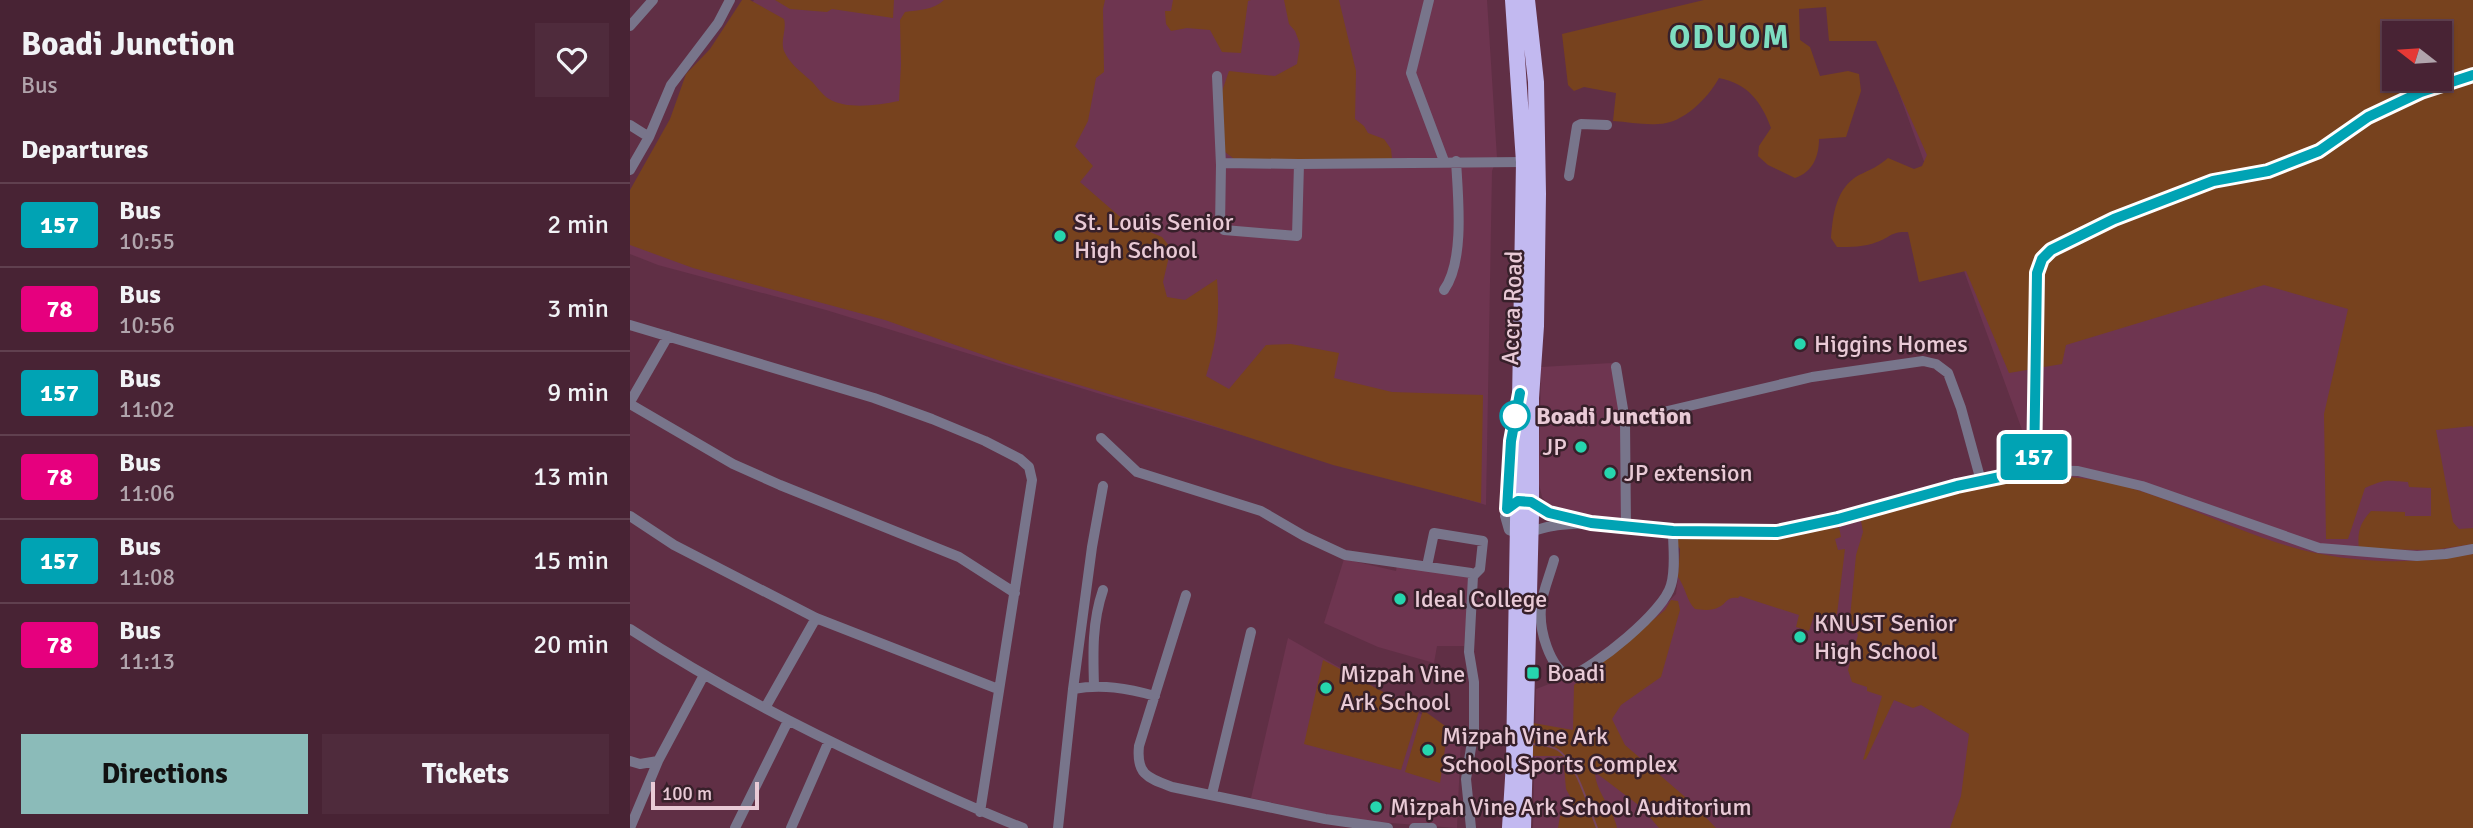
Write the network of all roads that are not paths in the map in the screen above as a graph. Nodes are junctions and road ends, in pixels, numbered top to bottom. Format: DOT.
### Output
graph roads {
  1 [pos="653,0"];
  2 [pos="730,0"];
  3 [pos="1429,0"];
  4 [pos="1513,0"];
  5 [pos="1527,0"];
  6 [pos="630,26"];
  7 [pos="2473,75"];
  8 [pos="1217,76"];
  9 [pos="630,125"];
  10 [pos="1607,125"];
  11 [pos="649,138"];
  12 [pos="1450,161"];
  13 [pos="1524,162"];
  14 [pos="1299,164"];
  15 [pos="1221,165"];
  16 [pos="630,170"];
  17 [pos="1569,176"];
  18 [pos="1444,290"];
  19 [pos="630,325"];
  20 [pos="668,336"];
  21 [pos="1616,367"];
  22 [pos="630,403"];
  23 [pos="1625,421"];
  24 [pos="1101,438"];
  25 [pos="2034,470"];
  26 [pos="1981,481"];
  27 [pos="1104,486"];
  28 [pos="1519,504"];
  29 [pos="630,516"];
  30 [pos="1587,523"];
  31 [pos="1626,527"];
  32 [pos="1531,531"];
  33 [pos="1673,531"];
  34 [pos="2473,549"];
  35 [pos="1554,560"];
  36 [pos="1427,566"];
  37 [pos="1473,576"];
  38 [pos="1103,590"];
  39 [pos="1015,593"];
  40 [pos="1186,595"];
  41 [pos="816,618"];
  42 [pos="630,629"];
  43 [pos="1251,632"];
  44 [pos="704,675"];
  45 [pos="1094,686"];
  46 [pos="998,689"];
  47 [pos="1073,690"];
  48 [pos="1155,696"];
  49 [pos="765,708"];
  50 [pos="788,721"];
  51 [pos="829,741"];
  52 [pos="659,761"];
  53 [pos="635,762"];
  54 [pos="652,778"];
  55 [pos="1212,794"];
  56 [pos="980,812"];
  57 [pos="630,828"];
  58 [pos="735,828"];
  59 [pos="792,828"];
  60 [pos="1023,828"];
  61 [pos="1058,828"];
  62 [pos="1388,828"];
  63 [pos="1414,828"];
  64 [pos="1432,828"];
  65 [pos="1471,828"];
  66 [pos="1510,828"];
  67 [pos="1523,828"];
  1 -- 6 [label="street"];
  2 -- 11 [label="street"];
  3 -- 12 [label="street"];
  4 -- 13 [label="highway, Accra Road"];
  5 -- 28 [label="highway, Accra Road"];
  7 -- 25 [label="street"];
  8 -- 15 [label="street"];
  9 -- 11 [label="street"];
  10 -- 17 [label="street"];
  11 -- 16 [label="street"];
  12 -- 13 [label="street"];
  12 -- 14 [label="street"];
  12 -- 18 [label="street"];
  13 -- 28 [label="highway, Accra Road"];
  14 -- 15 [label="street"];
  14 -- 15 [label="street"];
  19 -- 20 [label="street"];
  20 -- 22 [label="street"];
  20 -- 39 [label="street"];
  21 -- 23 [label="street"];
  22 -- 39 [label="street"];
  23 -- 26 [label="street"];
  23 -- 31 [label="street"];
  24 -- 36 [label="street"];
  25 -- 26 [label="street"];
  25 -- 34 [label="street"];
  26 -- 33 [label="street"];
  27 -- 47 [label="street"];
  28 -- 30 [label="street"];
  28 -- 32 [label="highway, Accra Road"];
  29 -- 41 [label="street"];
  30 -- 31 [label="street"];
  30 -- 32 [label="street"];
  31 -- 33 [label="street"];
  32 -- 66 [label="highway, Accra Road"];
  32 -- 67 [label="highway, Accra Road"];
  33 -- 35 [label="street"];
  36 -- 37 [label="street"];
  36 -- 37 [label="street"];
  37 -- 65 [label="street"];
  38 -- 45 [label="street"];
  39 -- 46 [label="street"];
  40 -- 48 [label="street"];
  41 -- 46 [label="street"];
  41 -- 49 [label="street"];
  42 -- 44 [label="street"];
  43 -- 55 [label="street"];
  44 -- 49 [label="street"];
  44 -- 52 [label="street"];
  45 -- 47 [label="street"];
  45 -- 48 [label="street"];
  46 -- 56 [label="street"];
  47 -- 61 [label="street"];
  48 -- 55 [label="street"];
  49 -- 50 [label="street"];
  50 -- 51 [label="street"];
  50 -- 58 [label="street"];
  51 -- 56 [label="street"];
  51 -- 59 [label="street"];
  52 -- 53 [label="street"];
  52 -- 54 [label="street"];
  53 -- 54 [label="street"];
  54 -- 57 [label="street"];
  55 -- 62 [label="street"];
  56 -- 60 [label="street"];
  63 -- 64 [label="street"];
}
